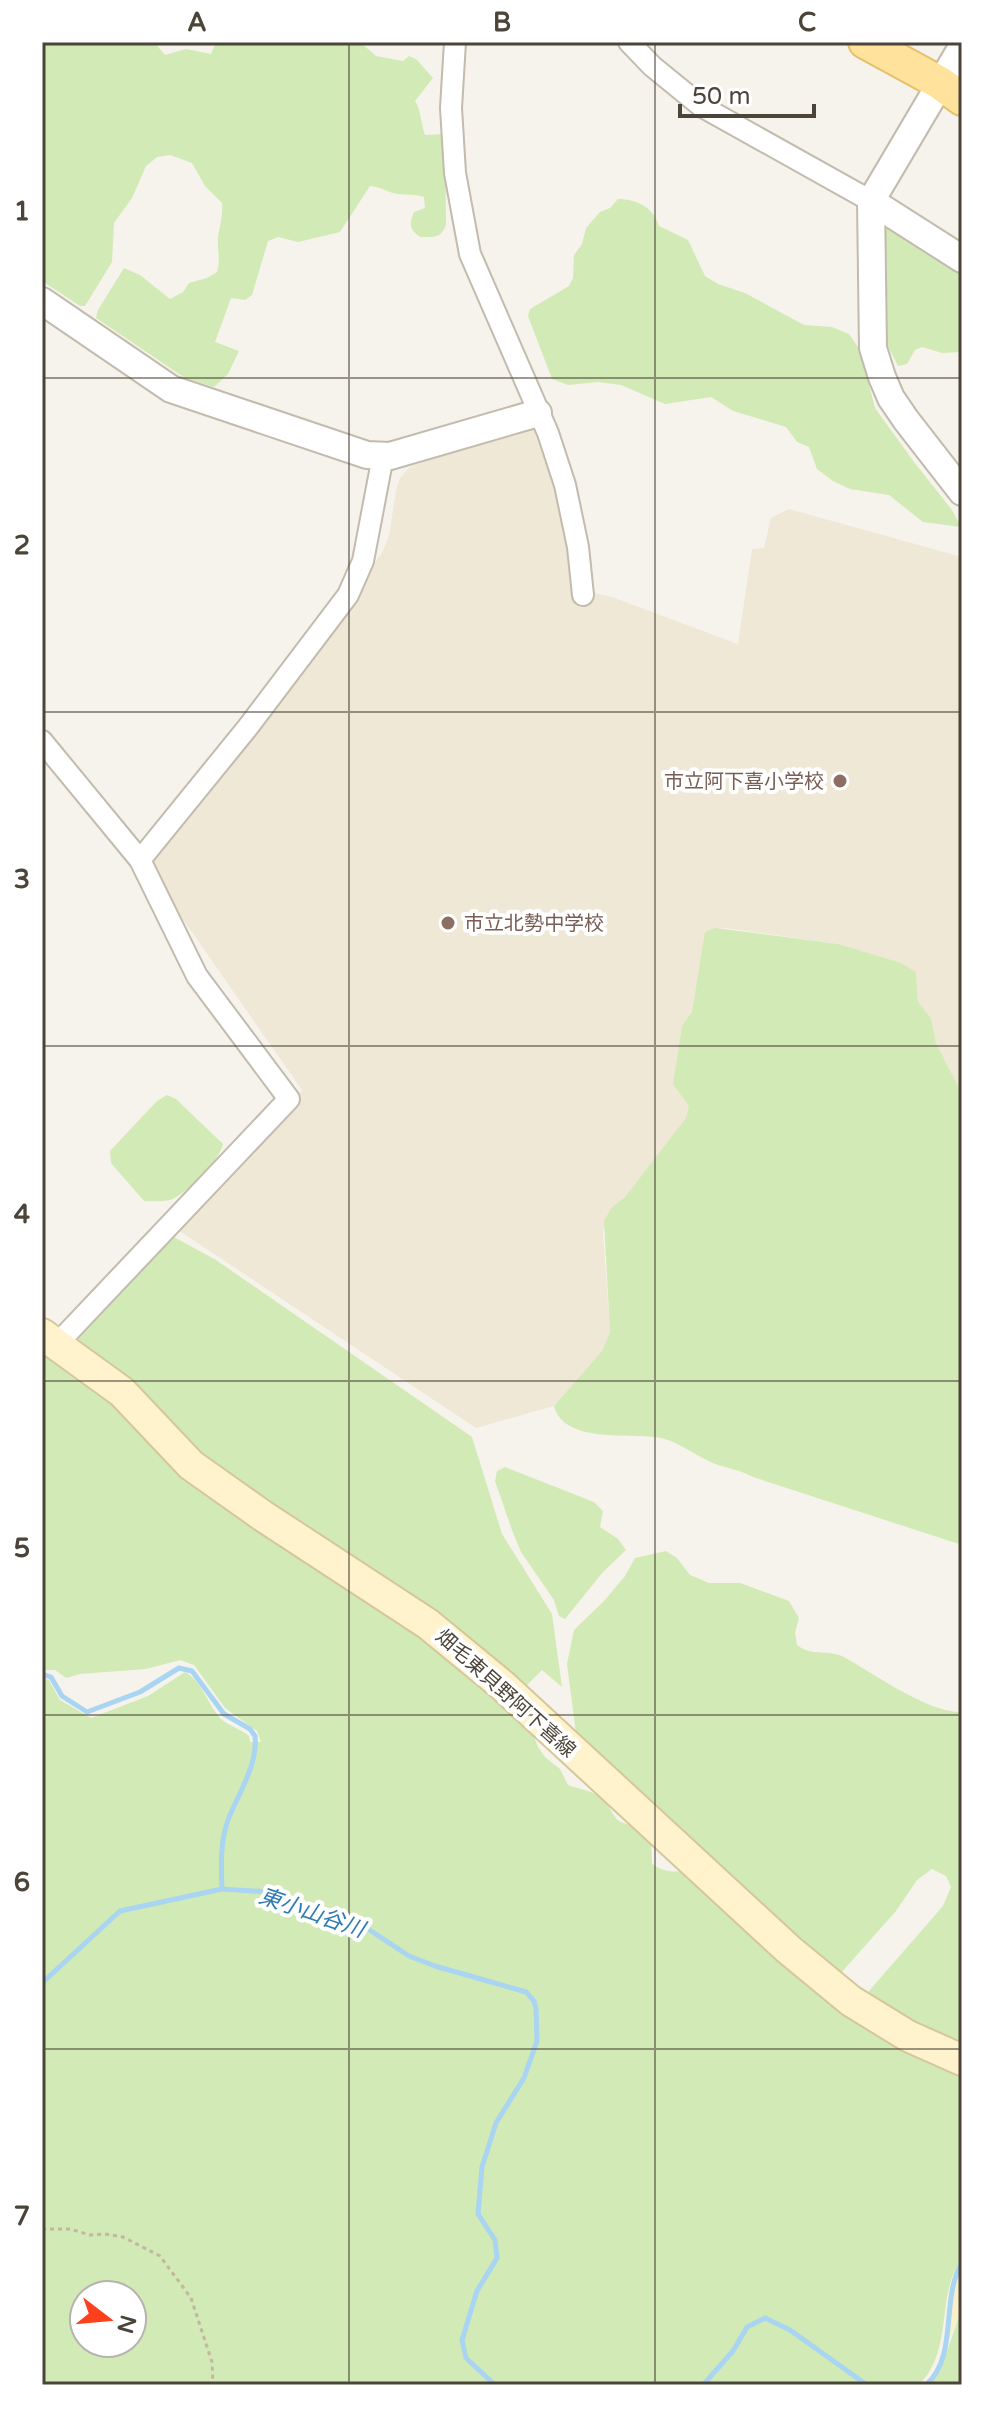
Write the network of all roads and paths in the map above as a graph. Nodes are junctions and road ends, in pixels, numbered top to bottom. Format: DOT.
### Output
graph roads {
  1 [pos="455,42"];
  2 [pos="629,42"];
  3 [pos="865,42"];
  4 [pos="962,47"];
  5 [pos="951,91"];
  6 [pos="871,201"];
  7 [pos="962,259"];
  8 [pos="42,301"];
  9 [pos="538,413"];
  10 [pos="383,456"];
  11 [pos="962,492"];
  12 [pos="583,595"];
  13 [pos="42,741"];
  14 [pos="140,860"];
  15 [pos="49,1340"];
  16 [pos="962,2060"];
  17 [pos="42,2229"];
  18 [pos="213,2385"];
  1 -- 9 [label="street"];
  2 -- 6 [label="street"];
  3 -- 5 [label="main road"];
  4 -- 5 [label="street"];
  5 -- 6 [label="street"];
  6 -- 7 [label="street"];
  6 -- 11 [label="street"];
  8 -- 10 [label="street"];
  9 -- 10 [label="street"];
  9 -- 12 [label="street"];
  10 -- 14 [label="street"];
  13 -- 14 [label="street"];
  14 -- 15 [label="street"];
  15 -- 16 [label="main road, 畑毛東貝野阿下喜線"];
  17 -- 18 [label="path"];
}
